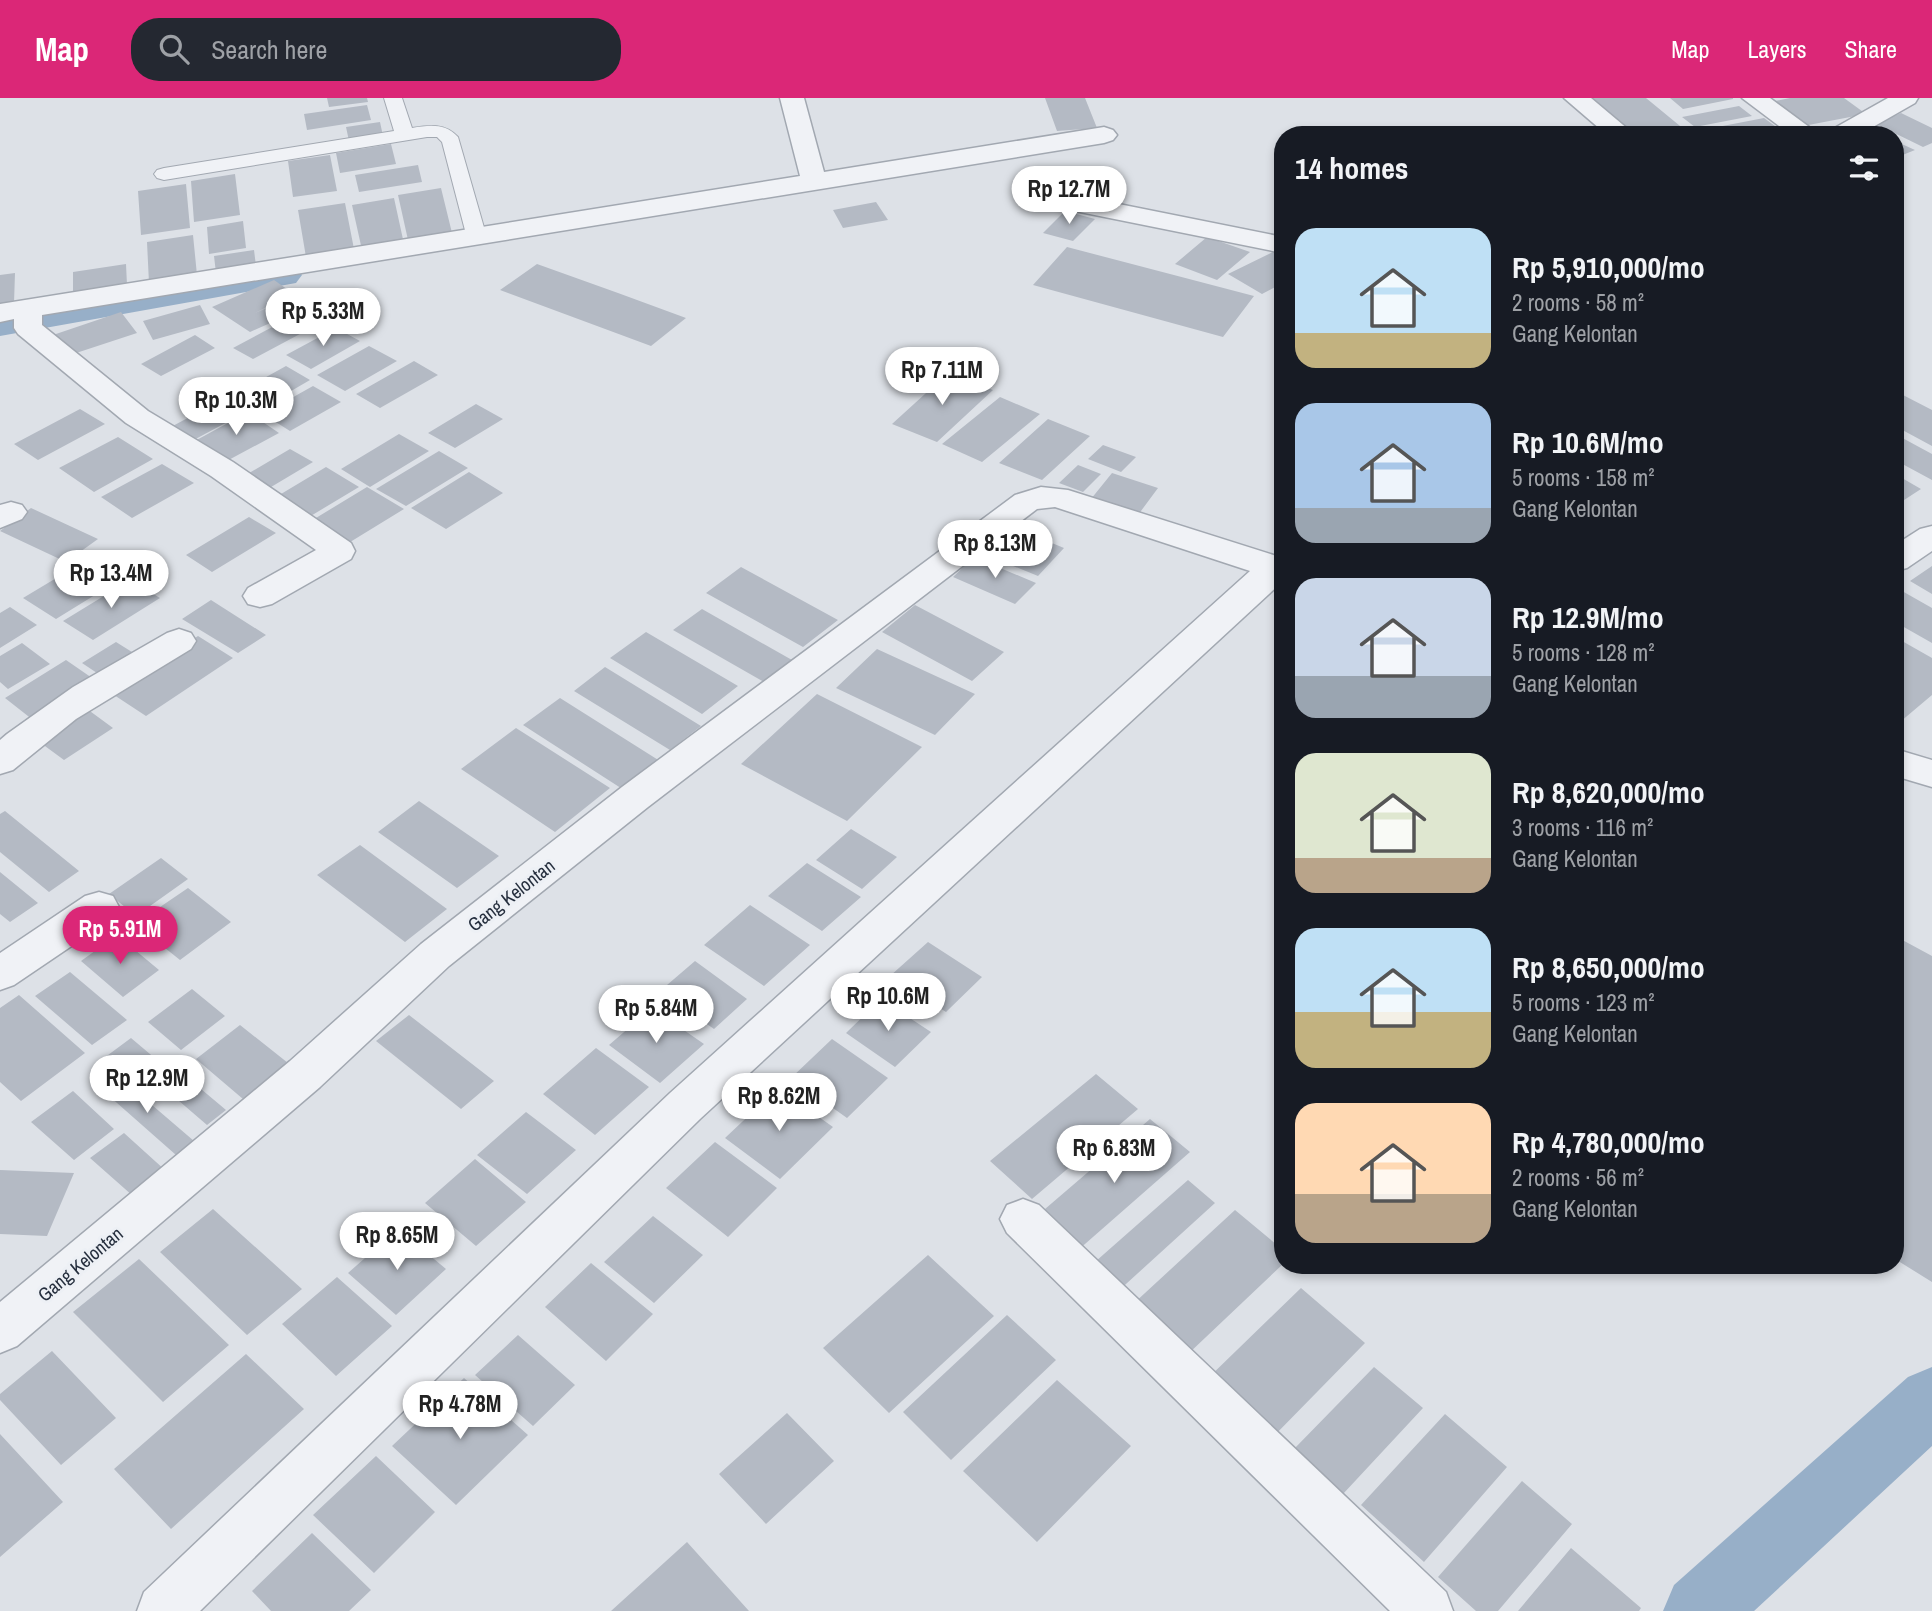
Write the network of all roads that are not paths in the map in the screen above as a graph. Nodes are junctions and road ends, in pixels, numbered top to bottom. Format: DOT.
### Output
graph roads {
  1 [pos="393,98"];
  2 [pos="792,98"];
  3 [pos="1576,98"];
  4 [pos="1754,98"];
  5 [pos="1906,98"];
  6 [pos="1612,126"];
  7 [pos="1795,126"];
  8 [pos="1856,126"];
  9 [pos="1104,135"];
  10 [pos="405,136"];
  11 [pos="164,174"];
  12 [pos="814,182"];
  13 [pos="1059,200"];
  14 [pos="477,238"];
  15 [pos="1274,243"];
  16 [pos="14,311"];
  17 [pos="1932,536"];
  18 [pos="1904,554"];
  19 [pos="1274,567"];
  20 [pos="1274,574"];
  21 [pos="260,596"];
  22 [pos="178,641"];
  23 [pos="6,743"];
  24 [pos="1904,765"];
  25 [pos="1932,774"];
  26 [pos="99,907"];
  27 [pos="0,974"];
  28 [pos="1023,1219"];
  29 [pos="0,1331"];
  30 [pos="163,1611"];
  31 [pos="1427,1611"];
  1 -- 10 [label="lane"];
  2 -- 12 [label="street"];
  3 -- 6 [label="street"];
  4 -- 7 [label="street"];
  5 -- 8 [label="street"];
  9 -- 12 [label="street"];
  10 -- 11 [label="lane"];
  10 -- 14 [label="lane"];
  12 -- 14 [label="street"];
  13 -- 15 [label="street"];
  14 -- 16 [label="street"];
  16 -- 21 [label="street"];
  17 -- 18 [label="street"];
  19 -- 29 [label="street, Gang Kelontan"];
  20 -- 30 [label="street"];
  22 -- 23 [label="street"];
  24 -- 25 [label="street"];
  26 -- 27 [label="street"];
  28 -- 31 [label="street"];
}
